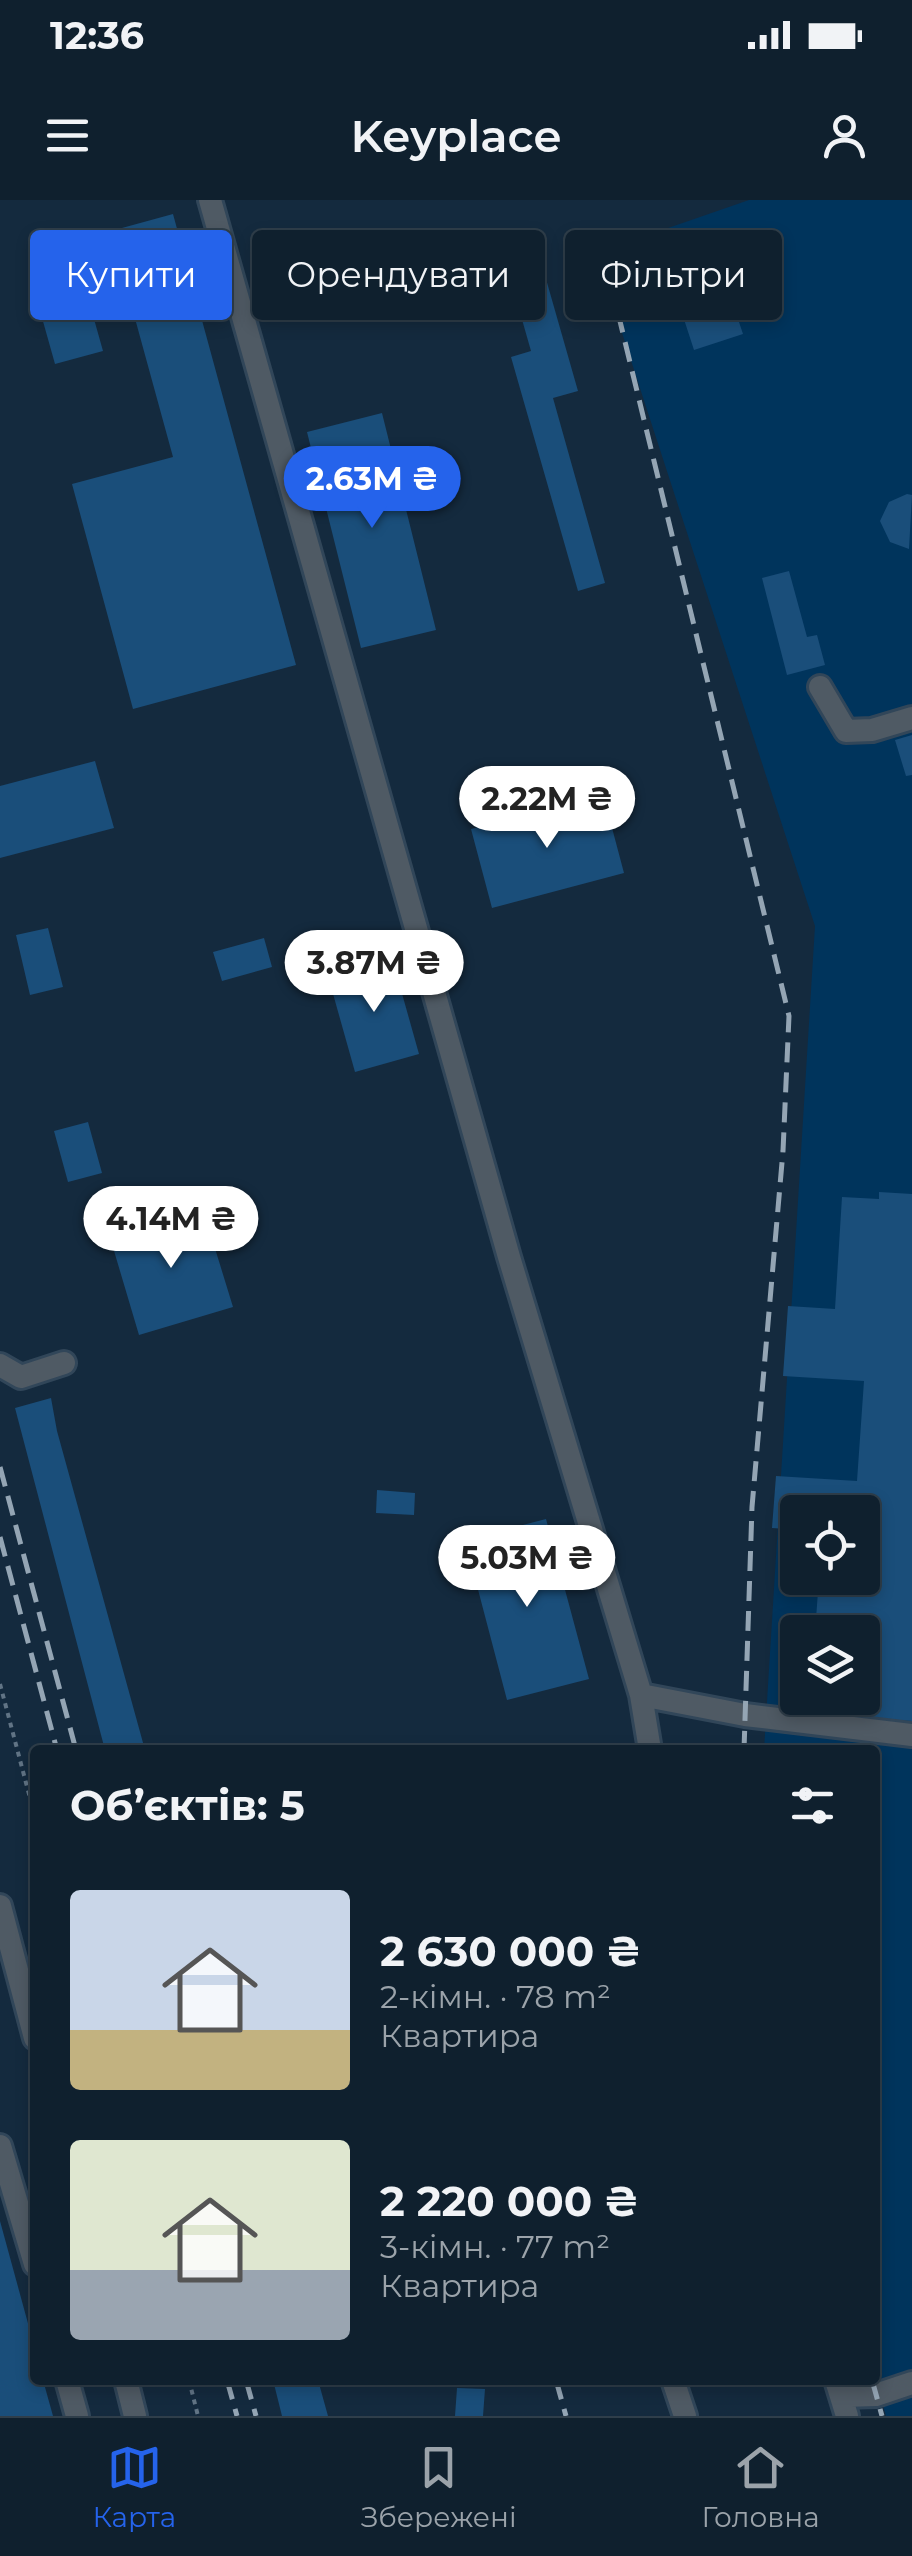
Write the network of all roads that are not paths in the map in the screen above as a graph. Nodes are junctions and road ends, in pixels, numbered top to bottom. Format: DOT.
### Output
graph roads {
  1 [pos="210,200"];
  2 [pos="820,687"];
  3 [pos="912,718"];
  4 [pos="64,1363"];
  5 [pos="0,1365"];
  6 [pos="641,1695"];
  7 [pos="912,1735"];
  8 [pos="649,1745"];
  9 [pos="0,1906"];
  10 [pos="30,2019"];
  11 [pos="0,2146"];
  12 [pos="30,2247"];
  13 [pos="912,2383"];
  14 [pos="68,2385"];
  15 [pos="127,2385"];
  16 [pos="675,2385"];
  17 [pos="841,2397"];
  18 [pos="77,2416"];
  19 [pos="135,2416"];
  20 [pos="684,2416"];
  1 -- 6 [label="lane"];
  2 -- 3 [label="lane"];
  4 -- 5 [label="lane"];
  6 -- 7 [label="lane"];
  6 -- 8 [label="lane"];
  9 -- 10 [label="lane"];
  11 -- 12 [label="lane"];
  13 -- 17 [label="lane"];
  14 -- 18 [label="lane"];
  15 -- 19 [label="lane"];
  16 -- 20 [label="lane"];
}
